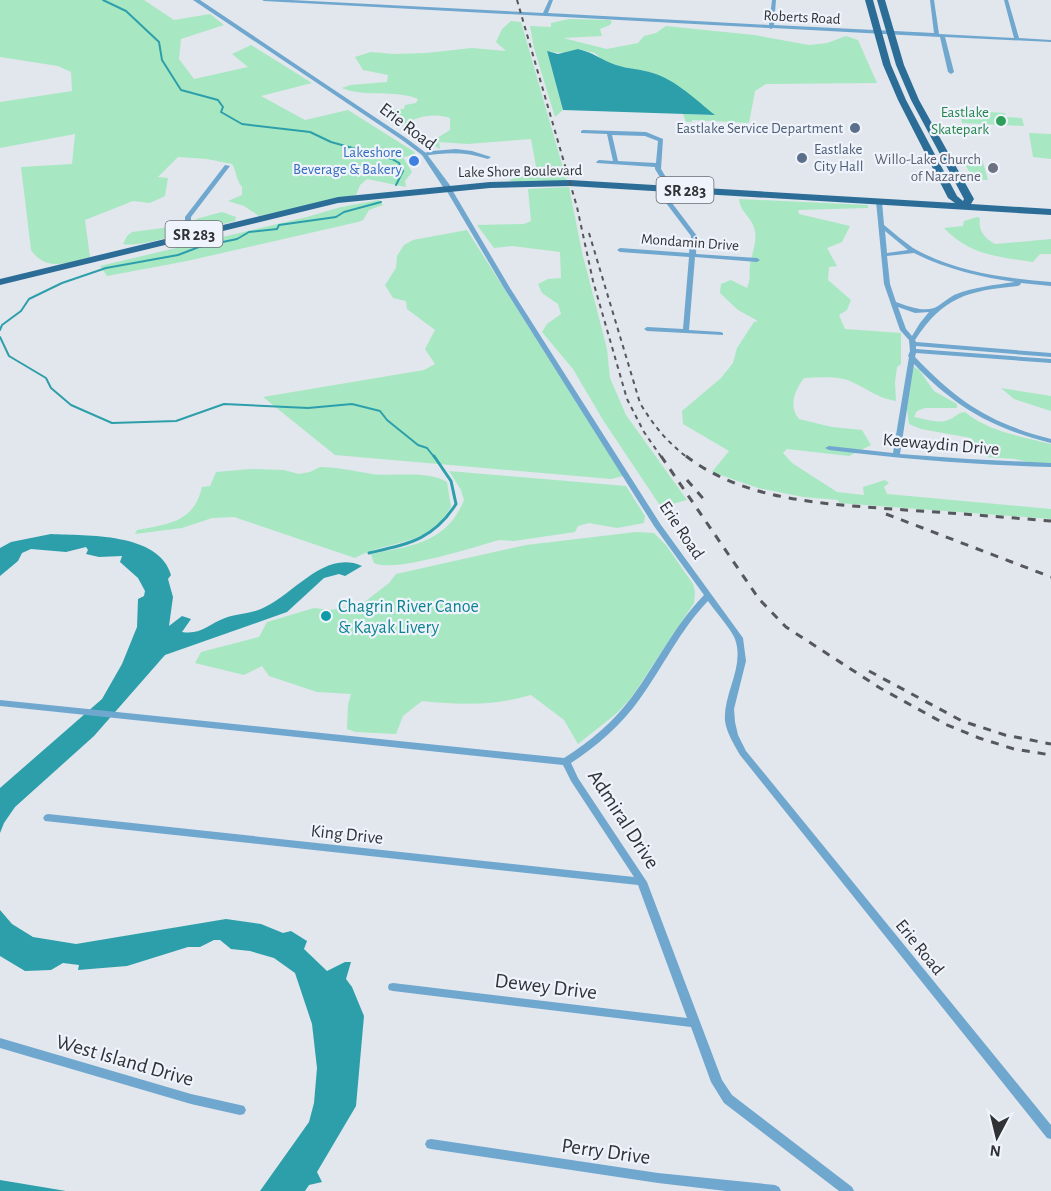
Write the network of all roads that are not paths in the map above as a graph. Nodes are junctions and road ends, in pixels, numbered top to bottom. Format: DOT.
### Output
graph roads {
  1 [pos="198,0"];
  2 [pos="264,0"];
  3 [pos="551,0"];
  4 [pos="774,0"];
  5 [pos="869,0"];
  6 [pos="881,0"];
  7 [pos="932,0"];
  8 [pos="1006,0"];
  9 [pos="327,2"];
  10 [pos="545,15"];
  11 [pos="771,28"];
  12 [pos="878,33"];
  13 [pos="890,33"];
  14 [pos="939,36"];
  15 [pos="1017,40"];
  16 [pos="1051,41"];
  17 [pos="951,72"];
  18 [pos="583,132"];
  19 [pos="609,133"];
  20 [pos="424,154"];
  21 [pos="488,156"];
  22 [pos="599,162"];
  23 [pos="616,163"];
  24 [pos="658,165"];
  25 [pos="227,166"];
  26 [pos="448,188"];
  27 [pos="667,189"];
  28 [pos="879,201"];
  29 [pos="965,206"];
  30 [pos="1051,212"];
  31 [pos="882,226"];
  32 [pos="194,234"];
  33 [pos="620,250"];
  34 [pos="914,251"];
  35 [pos="693,255"];
  36 [pos="884,255"];
  37 [pos="757,260"];
  38 [pos="984,275"];
  39 [pos="0,282"];
  40 [pos="1031,283"];
  41 [pos="1051,284"];
  42 [pos="988,287"];
  43 [pos="894,303"];
  44 [pos="933,310"];
  45 [pos="647,329"];
  46 [pos="686,332"];
  47 [pos="721,334"];
  48 [pos="912,348"];
  49 [pos="1051,355"];
  50 [pos="1051,361"];
  51 [pos="1051,441"];
  52 [pos="829,448"];
  53 [pos="896,456"];
  54 [pos="1051,465"];
  55 [pos="708,597"];
  56 [pos="0,703"];
  57 [pos="566,762"];
  58 [pos="48,818"];
  59 [pos="642,882"];
  60 [pos="393,987"];
  61 [pos="694,1023"];
  62 [pos="0,1043"];
  63 [pos="240,1110"];
  64 [pos="1051,1134"];
  65 [pos="431,1144"];
  66 [pos="843,1189"];
  67 [pos="775,1191"];
  1 -- 20 [label="street, Erie Road"];
  2 -- 9 [label="street, Roberts Road"];
  3 -- 10 [label="street"];
  4 -- 11 [label="street"];
  5 -- 12 [label="main road"];
  6 -- 13 [label="main road"];
  7 -- 14 [label="street"];
  8 -- 15 [label="street"];
  9 -- 10 [label="street, Roberts Road"];
  10 -- 11 [label="street, Roberts Road"];
  11 -- 12 [label="street, Roberts Road"];
  12 -- 13 [label="street, Roberts Road"];
  12 -- 29 [label="main road"];
  13 -- 14 [label="street, Roberts Road"];
  13 -- 29 [label="main road"];
  14 -- 15 [label="street, Roberts Road"];
  14 -- 17 [label="street"];
  15 -- 16 [label="street, Roberts Road"];
  18 -- 19 [label="street"];
  19 -- 23 [label="street"];
  19 -- 24 [label="street"];
  20 -- 21 [label="street"];
  20 -- 26 [label="street, Erie Road"];
  22 -- 23 [label="street"];
  23 -- 24 [label="street"];
  24 -- 27 [label="street"];
  25 -- 32 [label="street"];
  26 -- 27 [label="main road, Lake Shore Boulevard / SR 283"];
  26 -- 32 [label="main road, Lake Shore Boulevard / SR 283"];
  26 -- 55 [label="street, Erie Road"];
  27 -- 28 [label="main road, Lake Shore Boulevard / SR 283"];
  27 -- 35 [label="street"];
  28 -- 29 [label="main road, Lake Shore Boulevard / SR 283"];
  28 -- 31 [label="street"];
  29 -- 30 [label="main road, Lake Shore Boulevard / SR 283"];
  31 -- 34 [label="street"];
  31 -- 36 [label="street"];
  32 -- 39 [label="main road, Lake Shore Boulevard / SR 283"];
  33 -- 35 [label="street, Mondamin Drive"];
  34 -- 36 [label="street"];
  34 -- 38 [label="street"];
  35 -- 37 [label="street, Mondamin Drive"];
  35 -- 46 [label="street"];
  36 -- 43 [label="street"];
  38 -- 40 [label="street"];
  38 -- 42 [label="street"];
  40 -- 41 [label="street"];
  40 -- 42 [label="street"];
  42 -- 44 [label="street"];
  43 -- 44 [label="street"];
  43 -- 48 [label="street"];
  44 -- 48 [label="street"];
  45 -- 46 [label="street"];
  46 -- 47 [label="street"];
  48 -- 49 [label="street"];
  48 -- 50 [label="street"];
  48 -- 51 [label="street"];
  48 -- 53 [label="street"];
  52 -- 53 [label="street, Keewaydin Drive"];
  53 -- 54 [label="street, Keewaydin Drive"];
  55 -- 57 [label="street"];
  55 -- 64 [label="street, Erie Road"];
  56 -- 57 [label="street, Admiral Drive"];
  57 -- 59 [label="street, Admiral Drive"];
  58 -- 59 [label="street, King Drive"];
  59 -- 61 [label="street, Admiral Drive"];
  60 -- 61 [label="street, Dewey Drive"];
  61 -- 66 [label="street, Admiral Drive"];
  62 -- 63 [label="street, West Island Drive"];
  65 -- 67 [label="street, Perry Drive"];
}
